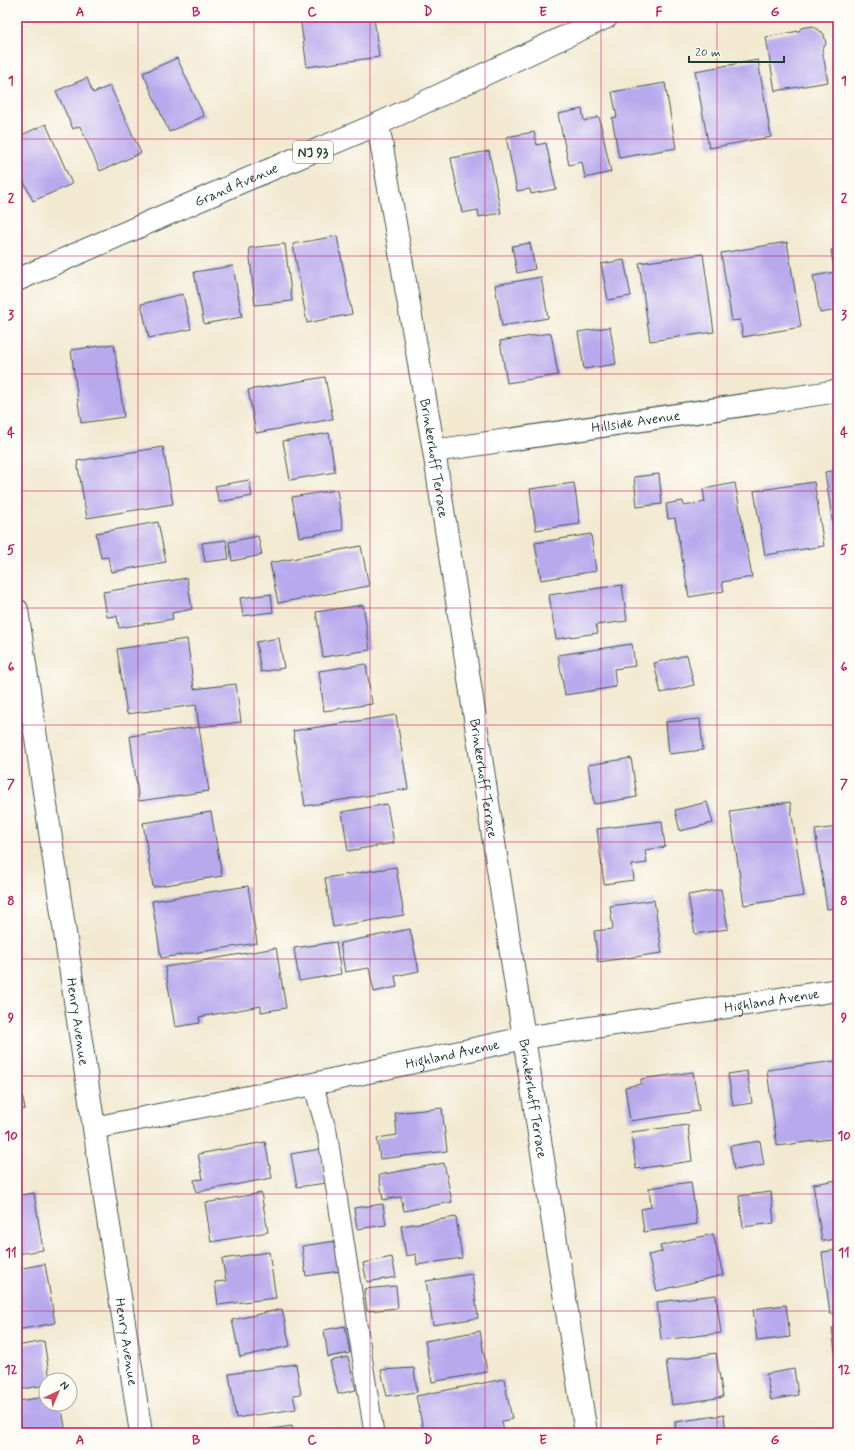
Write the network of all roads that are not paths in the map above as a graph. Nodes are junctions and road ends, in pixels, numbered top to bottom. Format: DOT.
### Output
graph roads {
  1 [pos="607,17"];
  2 [pos="378,124"];
  3 [pos="17,280"];
  4 [pos="838,391"];
  5 [pos="434,451"];
  6 [pos="17,610"];
  7 [pos="838,990"];
  8 [pos="524,1038"];
  9 [pos="313,1084"];
  10 [pos="94,1128"];
  11 [pos="141,1433"];
  12 [pos="374,1433"];
  13 [pos="586,1433"];
  1 -- 2 [label="street, Grand Avenue / NJ 93"];
  2 -- 3 [label="street, Grand Avenue / NJ 93"];
  2 -- 5 [label="street, Brinkerhoff Terrace"];
  4 -- 5 [label="street, Hillside Avenue"];
  5 -- 8 [label="street, Brinkerhoff Terrace"];
  6 -- 10 [label="street, Henry Avenue"];
  7 -- 8 [label="street, Highland Avenue"];
  8 -- 9 [label="street, Highland Avenue"];
  8 -- 13 [label="street, Brinkerhoff Terrace"];
  9 -- 10 [label="street, Highland Avenue"];
  9 -- 12 [label="lane"];
  10 -- 11 [label="street, Henry Avenue"];
}
